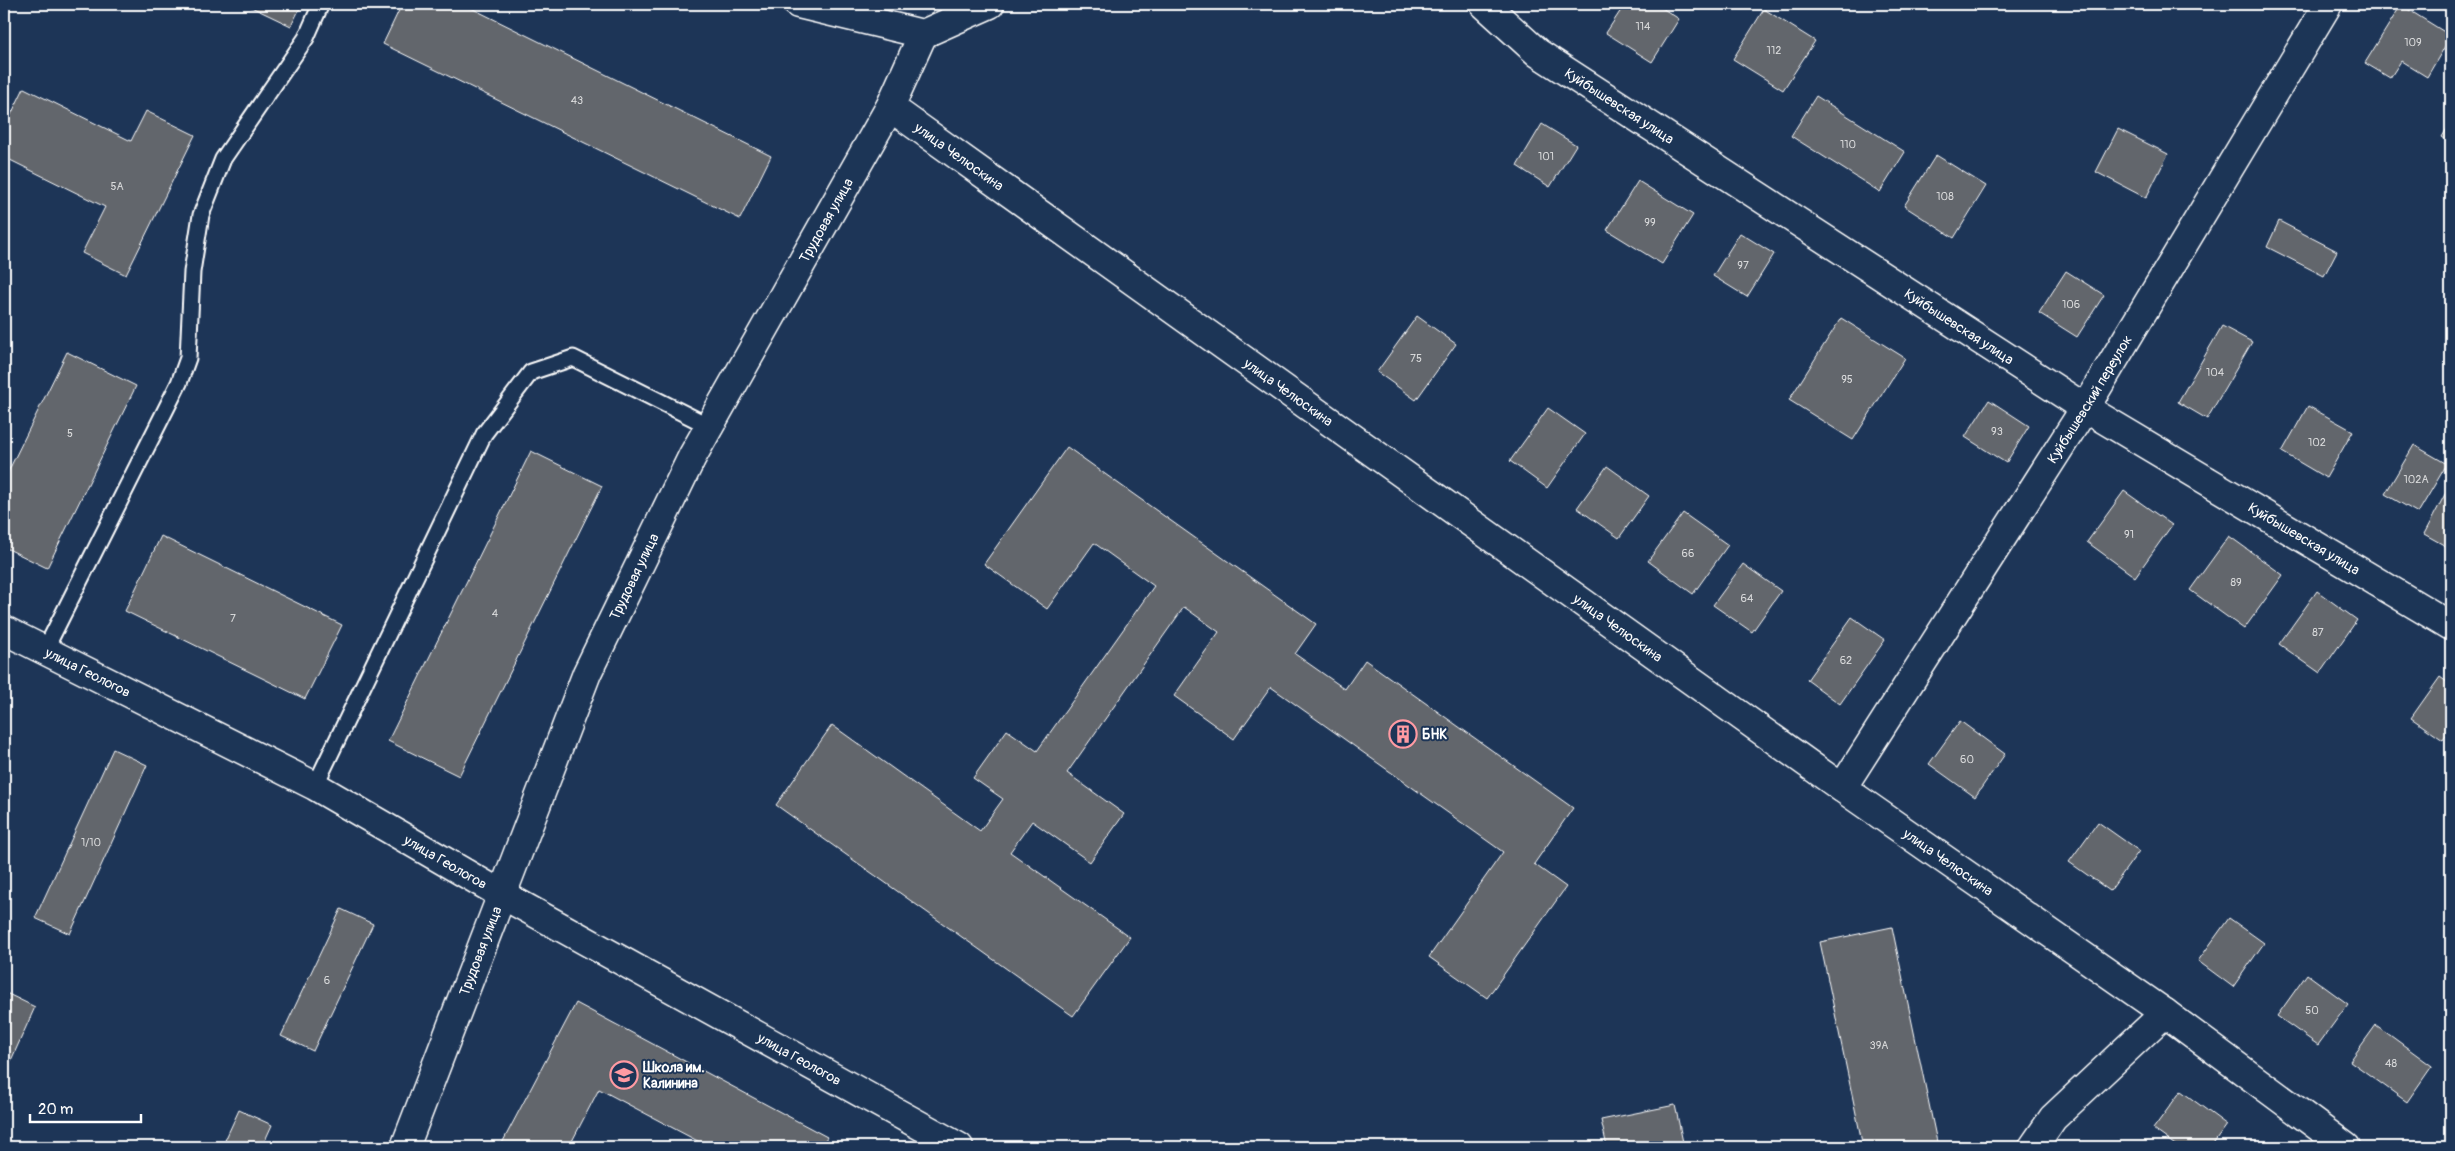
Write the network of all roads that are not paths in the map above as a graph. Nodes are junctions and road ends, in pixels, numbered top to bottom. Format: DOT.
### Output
graph roads {
  1 [pos="321,4"];
  2 [pos="798,4"];
  3 [pos="990,4"];
  4 [pos="1484,4"];
  5 [pos="2328,4"];
  6 [pos="923,34"];
  7 [pos="890,107"];
  8 [pos="2085,408"];
  9 [pos="711,427"];
  10 [pos="2451,626"];
  11 [pos="4,630"];
  12 [pos="44,650"];
  13 [pos="315,786"];
  14 [pos="1842,788"];
  15 [pos="501,894"];
  16 [pos="2165,1013"];
  17 [pos="404,1147"];
  18 [pos="959,1147"];
  19 [pos="2032,1147"];
  20 [pos="2346,1147"];
  1 -- 12 [label="lane"];
  2 -- 6 [label="street"];
  3 -- 6 [label="street"];
  4 -- 8 [label="street, Куйбышевская улица"];
  5 -- 8 [label="street, Куйбышевский переулок"];
  6 -- 7 [label="street, Трудовая улица"];
  7 -- 9 [label="street, Трудовая улица"];
  7 -- 14 [label="street, улица Челюскина"];
  8 -- 10 [label="street, Куйбышевская улица"];
  8 -- 14 [label="street, Куйбышевский переулок"];
  9 -- 13 [label="lane"];
  9 -- 15 [label="street, Трудовая улица"];
  11 -- 12 [label="street, улица Геологов"];
  12 -- 13 [label="street, улица Геологов"];
  13 -- 15 [label="street, улица Геологов"];
  14 -- 16 [label="street, улица Челюскина"];
  15 -- 17 [label="street, Трудовая улица"];
  15 -- 18 [label="street, улица Геологов"];
  16 -- 19 [label="street"];
  16 -- 20 [label="street, улица Челюскина"];
}
